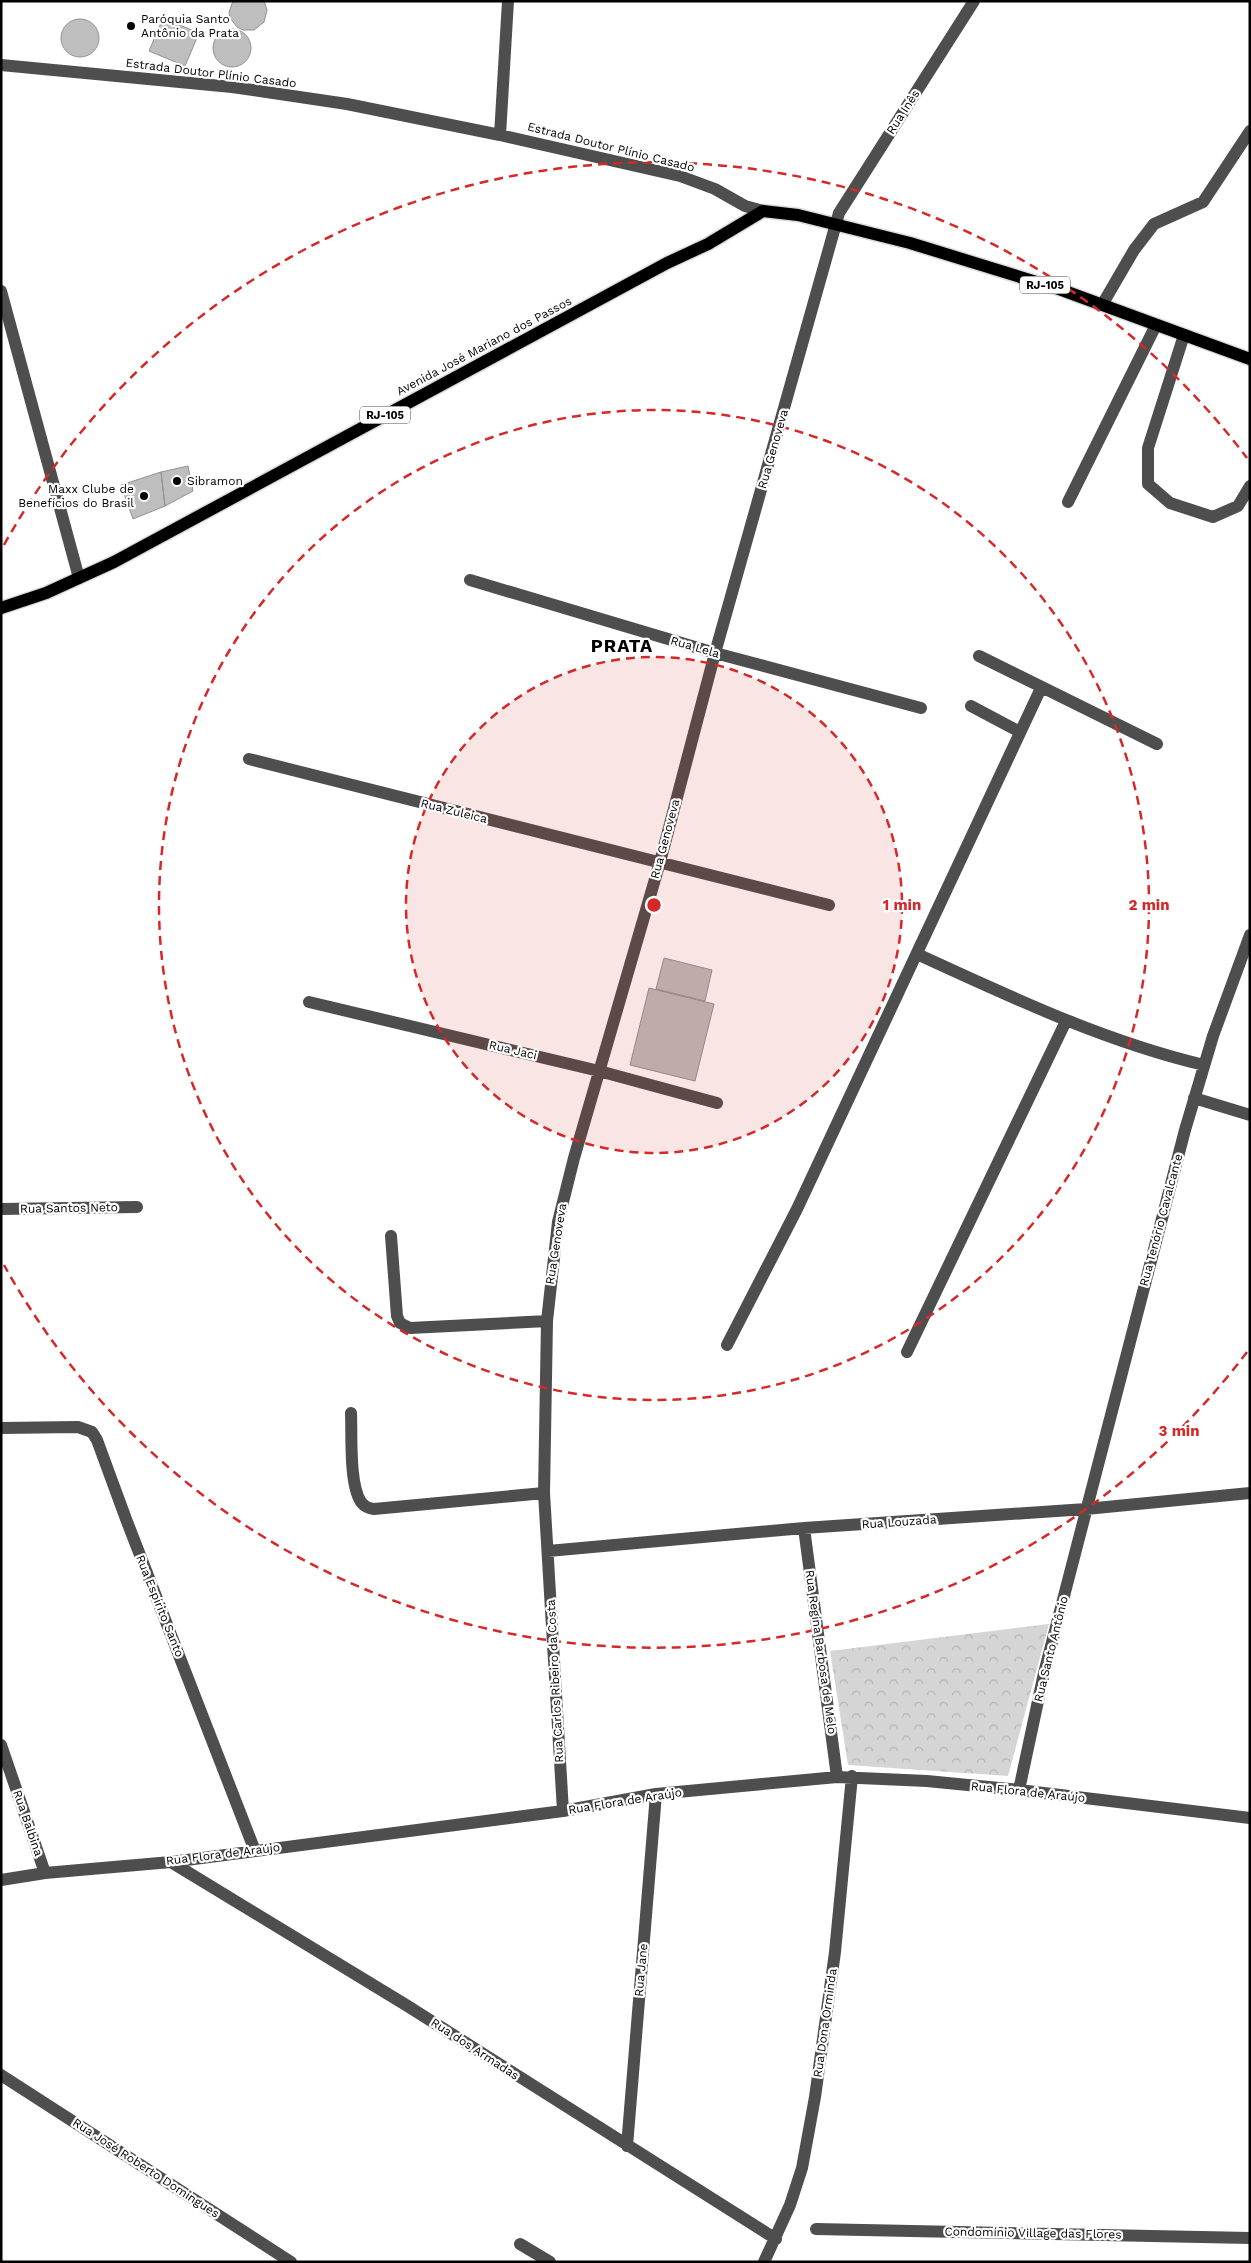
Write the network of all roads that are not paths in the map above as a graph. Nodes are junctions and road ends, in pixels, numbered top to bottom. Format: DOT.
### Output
graph roads {
  1 [pos="508,1"];
  2 [pos="974,1"];
  3 [pos="1,65"];
  4 [pos="1250,131"];
  5 [pos="500,135"];
  6 [pos="763,211"];
  7 [pos="836,225"];
  8 [pos="1,290"];
  9 [pos="1102,306"];
  10 [pos="1156,325"];
  11 [pos="1184,335"];
  12 [pos="1250,359"];
  13 [pos="1250,486"];
  14 [pos="1068,502"];
  15 [pos="78,578"];
  16 [pos="470,580"];
  17 [pos="1,608"];
  18 [pos="715,653"];
  19 [pos="979,656"];
  20 [pos="1041,688"];
  21 [pos="970,706"];
  22 [pos="921,708"];
  23 [pos="1020,732"];
  24 [pos="1157,744"];
  25 [pos="249,760"];
  26 [pos="660,862"];
  27 [pos="828,904"];
  28 [pos="1250,935"];
  29 [pos="917,954"];
  30 [pos="309,1002"];
  31 [pos="1066,1021"];
  32 [pos="1204,1065"];
  33 [pos="599,1071"];
  34 [pos="1194,1098"];
  35 [pos="717,1103"];
  36 [pos="1250,1116"];
  37 [pos="137,1207"];
  38 [pos="1,1209"];
  39 [pos="391,1236"];
  40 [pos="547,1321"];
  41 [pos="727,1345"];
  42 [pos="907,1352"];
  43 [pos="351,1413"];
  44 [pos="1,1428"];
  45 [pos="544,1493"];
  46 [pos="1250,1493"];
  47 [pos="1086,1509"];
  48 [pos="804,1528"];
  49 [pos="548,1551"];
  50 [pos="1,1745"];
  51 [pos="837,1776"];
  52 [pos="852,1776"];
  53 [pos="1019,1790"];
  54 [pos="656,1794"];
  55 [pos="563,1811"];
  56 [pos="1250,1818"];
  57 [pos="255,1850"];
  58 [pos="172,1862"];
  59 [pos="45,1873"];
  60 [pos="1,1880"];
  61 [pos="1,2075"];
  62 [pos="627,2146"];
  63 [pos="816,2229"];
  64 [pos="1250,2238"];
  65 [pos="776,2239"];
  66 [pos="520,2244"];
  67 [pos="291,2262"];
  68 [pos="550,2262"];
  69 [pos="764,2262"];
  1 -- 5 [label="street"];
  2 -- 7 [label="street, Rua Inês"];
  3 -- 5 [label="street, Estrada Doutor Plínio Casado"];
  4 -- 9 [label="street"];
  5 -- 6 [label="street, Estrada Doutor Plínio Casado"];
  6 -- 7 [label="main road, Estrada Doutor Plínio Casado / RJ-105"];
  6 -- 15 [label="main road, Avenida José Mariano dos Passos / RJ-105"];
  7 -- 9 [label="main road, Estrada Doutor Plínio Casado / RJ-105"];
  7 -- 18 [label="street, Rua Genoveva"];
  8 -- 15 [label="street"];
  9 -- 10 [label="main road, Estrada Doutor Plínio Casado / RJ-105"];
  10 -- 11 [label="main road, Estrada Doutor Plínio Casado / RJ-105"];
  10 -- 14 [label="street"];
  11 -- 12 [label="main road, Estrada Doutor Plínio Casado / RJ-105"];
  11 -- 13 [label="street"];
  15 -- 17 [label="main road, Avenida José Mariano dos Passos / RJ-105"];
  16 -- 18 [label="street, Rua Lela"];
  18 -- 22 [label="street, Rua Lela"];
  18 -- 26 [label="street, Rua Genoveva"];
  19 -- 20 [label="street"];
  20 -- 23 [label="street"];
  20 -- 24 [label="street"];
  21 -- 23 [label="street"];
  23 -- 29 [label="street"];
  25 -- 26 [label="street, Rua Zuleica"];
  26 -- 27 [label="street, Rua Zuleica"];
  26 -- 33 [label="street, Rua Genoveva"];
  28 -- 32 [label="street, Rua Tenório Cavalcante"];
  29 -- 31 [label="street"];
  29 -- 41 [label="street"];
  30 -- 33 [label="street, Rua Jaci"];
  31 -- 32 [label="street"];
  31 -- 42 [label="street"];
  32 -- 34 [label="street, Rua Tenório Cavalcante"];
  33 -- 35 [label="street, Rua Jaci"];
  33 -- 40 [label="street, Rua Genoveva"];
  34 -- 36 [label="street"];
  34 -- 47 [label="street, Rua Tenório Cavalcante"];
  37 -- 38 [label="street, Rua Santos Neto"];
  39 -- 40 [label="street"];
  40 -- 45 [label="street, Rua Genoveva"];
  43 -- 45 [label="street"];
  44 -- 57 [label="street, Rua Espírito Santo"];
  45 -- 49 [label="street, Rua Genoveva"];
  46 -- 47 [label="street, Rua Louzada"];
  47 -- 48 [label="street, Rua Louzada"];
  47 -- 53 [label="street, Rua Santo Antônio"];
  48 -- 49 [label="street, Rua Louzada"];
  48 -- 51 [label="street, Rua Regina Barbosa de Melo"];
  49 -- 55 [label="street, Rua Carlos Ribeiro da Costa"];
  50 -- 59 [label="street, Rua Balbina"];
  51 -- 52 [label="street, Rua Flora de Araújo"];
  51 -- 54 [label="street, Rua Flora de Araújo"];
  52 -- 53 [label="street, Rua Flora de Araújo"];
  52 -- 65 [label="street, Rua Dona Orminda"];
  53 -- 56 [label="street, Rua Flora de Araújo"];
  54 -- 55 [label="street, Rua Flora de Araújo"];
  54 -- 62 [label="street, Rua Jane"];
  55 -- 57 [label="street, Rua Flora de Araújo"];
  57 -- 58 [label="street, Rua Flora de Araújo"];
  58 -- 59 [label="street, Rua Flora de Araújo"];
  58 -- 62 [label="street, Rua dos Armadas"];
  59 -- 60 [label="street, Rua Flora de Araújo"];
  61 -- 67 [label="street, Rua José Roberto Domingues"];
  62 -- 65 [label="street, Rua dos Armadas"];
  63 -- 64 [label="street, Condomínio Village das Flores"];
  65 -- 69 [label="street, Rua Dona Orminda"];
  66 -- 68 [label="street"];
}
